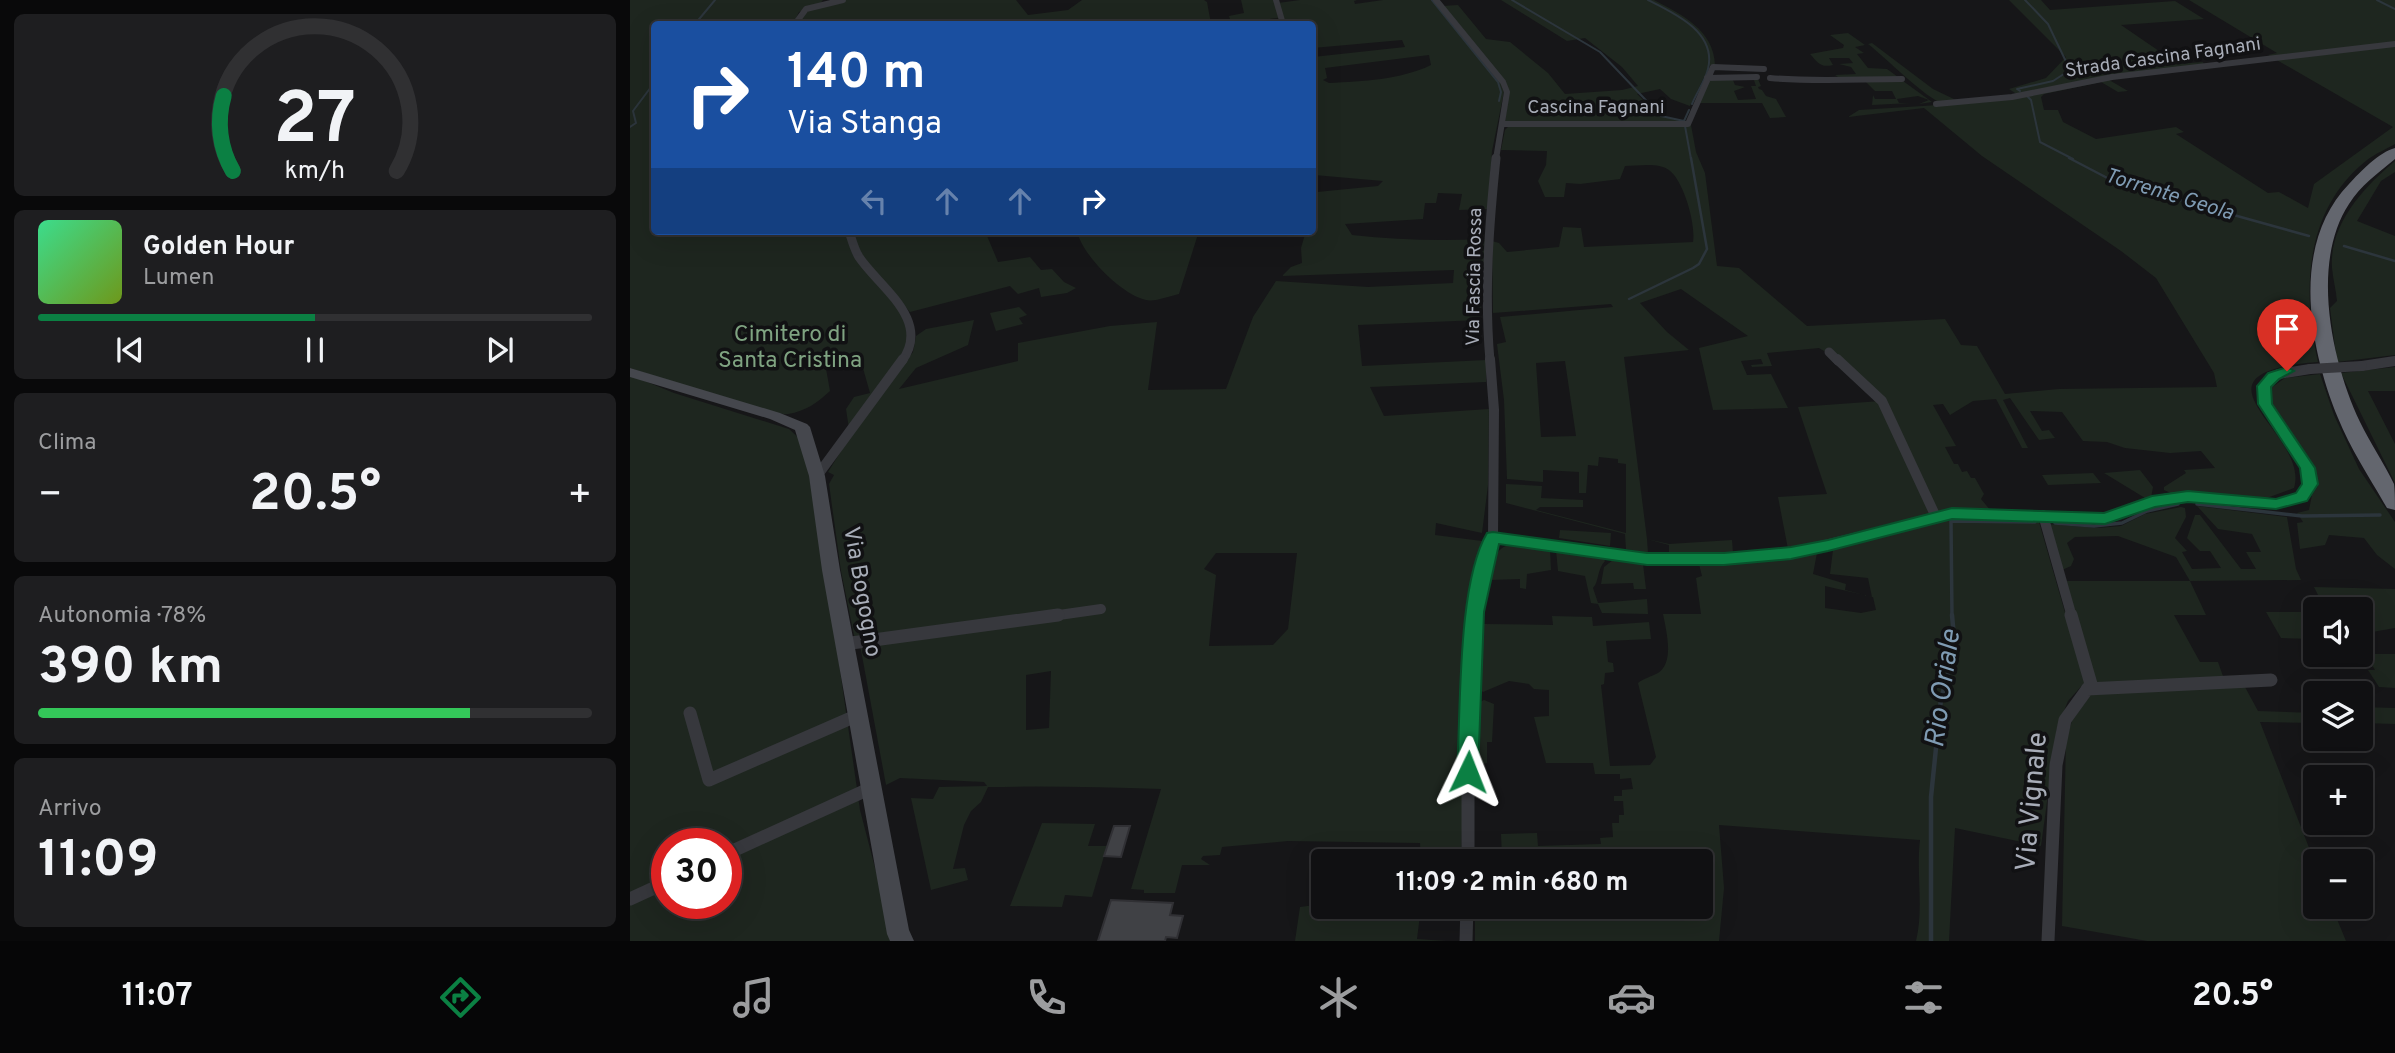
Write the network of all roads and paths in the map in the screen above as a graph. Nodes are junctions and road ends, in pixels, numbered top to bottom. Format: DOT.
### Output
graph roads {
  1 [pos="844,0"];
  2 [pos="1276,0"];
  3 [pos="1436,0"];
  4 [pos="797,21"];
  5 [pos="1282,21"];
  6 [pos="2395,44"];
  7 [pos="1764,69"];
  8 [pos="1757,77"];
  9 [pos="1707,78"];
  10 [pos="1770,78"];
  11 [pos="1902,79"];
  12 [pos="1936,104"];
  13 [pos="1503,124"];
  14 [pos="2395,152"];
  15 [pos="850,235"];
  16 [pos="1829,352"];
  17 [pos="2395,361"];
  18 [pos="630,372"];
  19 [pos="817,476"];
  20 [pos="2395,503"];
  21 [pos="2042,515"];
  22 [pos="1936,517"];
  23 [pos="1493,537"];
  24 [pos="1101,609"];
  25 [pos="844,645"];
  26 [pos="2271,680"];
  27 [pos="2087,689"];
  28 [pos="690,713"];
  29 [pos="858,715"];
  30 [pos="871,788"];
  31 [pos="742,848"];
  32 [pos="1468,849"];
  33 [pos="651,889"];
  34 [pos="630,899"];
  35 [pos="1467,919"];
  36 [pos="903,941"];
  37 [pos="1466,941"];
  38 [pos="2048,941"];
  1 -- 4 [label="street"];
  2 -- 5 [label="street"];
  3 -- 13 [label="street, Via Fascia Rossa"];
  6 -- 12 [label="street, Strada Cascina Fagnani"];
  7 -- 9 [label="street"];
  8 -- 9 [label="street"];
  9 -- 13 [label="street, Cascina Fagnani"];
  10 -- 11 [label="street"];
  13 -- 23 [label="street, Via Fascia Rossa"];
  14 -- 20 [label="highway"];
  15 -- 19 [label="street"];
  16 -- 22 [label="street"];
  17 -- 21 [label="street, bridge"];
  18 -- 19 [label="main road, Via Bogogno"];
  19 -- 25 [label="main road, Via Bogogno"];
  21 -- 22 [label="street"];
  21 -- 27 [label="street"];
  22 -- 23 [label="street"];
  23 -- 32 [label="street, Via Fascia Rossa"];
  24 -- 25 [label="street"];
  25 -- 29 [label="main road, Via Bogogno"];
  26 -- 27 [label="street"];
  27 -- 38 [label="street, Via Vignale"];
  28 -- 29 [label="street"];
  29 -- 30 [label="main road, Via Bogogno"];
  30 -- 31 [label="street"];
  30 -- 36 [label="main road, Via Bogogno"];
  33 -- 34 [label="street"];
  35 -- 37 [label="street"];
}
